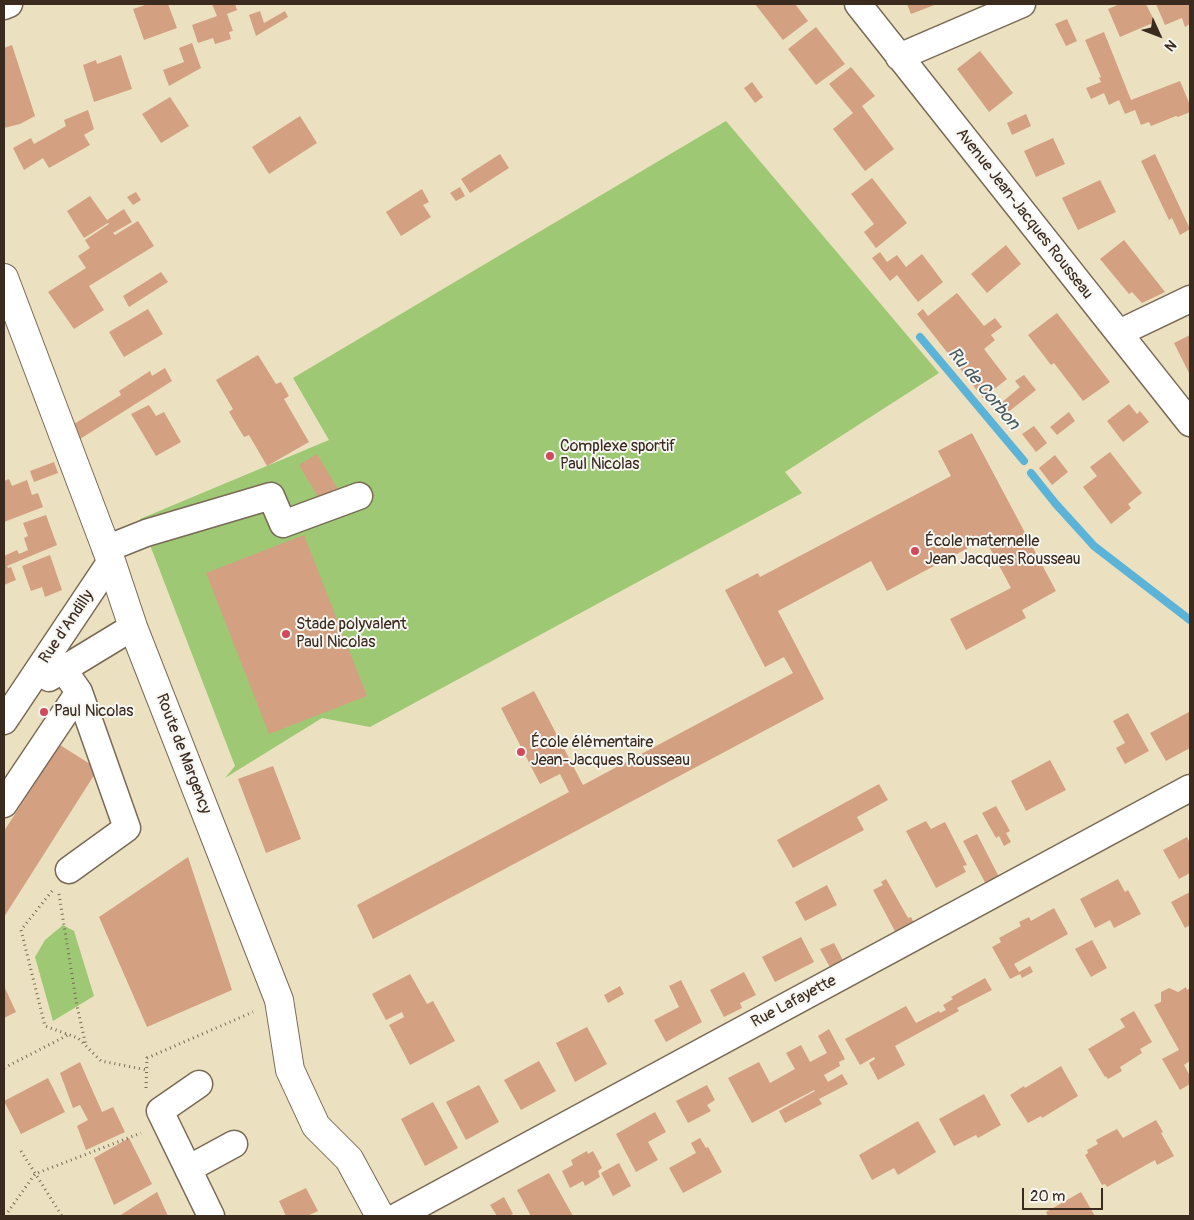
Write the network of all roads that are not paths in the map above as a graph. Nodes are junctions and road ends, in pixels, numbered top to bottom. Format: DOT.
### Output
graph roads {
  1 [pos="9,4"];
  2 [pos="858,4"];
  3 [pos="1022,4"];
  4 [pos="4,6"];
  5 [pos="899,57"];
  6 [pos="4,278"];
  7 [pos="1190,299"];
  8 [pos="1119,333"];
  9 [pos="1190,423"];
  10 [pos="359,496"];
  11 [pos="109,555"];
  12 [pos="133,627"];
  13 [pos="63,669"];
  14 [pos="78,692"];
  15 [pos="23,694"];
  16 [pos="4,721"];
  17 [pos="1190,788"];
  18 [pos="4,804"];
  19 [pos="64,877"];
  20 [pos="199,1084"];
  21 [pos="234,1144"];
  22 [pos="188,1169"];
  23 [pos="211,1216"];
  24 [pos="380,1216"];
  25 [pos="398,1216"];
  1 -- 4 [label="street"];
  2 -- 5 [label="street, Avenue Jean-Jacques Rousseau"];
  3 -- 5 [label="street"];
  5 -- 8 [label="street, Avenue Jean-Jacques Rousseau"];
  6 -- 11 [label="main road, Route de Margency"];
  7 -- 8 [label="street"];
  8 -- 9 [label="street, Avenue Jean-Jacques Rousseau"];
  10 -- 11 [label="street"];
  11 -- 12 [label="main road, Route de Margency"];
  11 -- 15 [label="street, Rue d'Andilly"];
  12 -- 13 [label="street, Rue d'Andilly"];
  12 -- 24 [label="main road, Route de Margency"];
  13 -- 14 [label="street"];
  13 -- 15 [label="street, Rue d'Andilly"];
  14 -- 18 [label="street"];
  14 -- 19 [label="street"];
  15 -- 16 [label="street, Rue d'Andilly"];
  17 -- 25 [label="street, Rue Lafayette"];
  20 -- 22 [label="street"];
  21 -- 22 [label="street"];
  22 -- 23 [label="street"];
}
